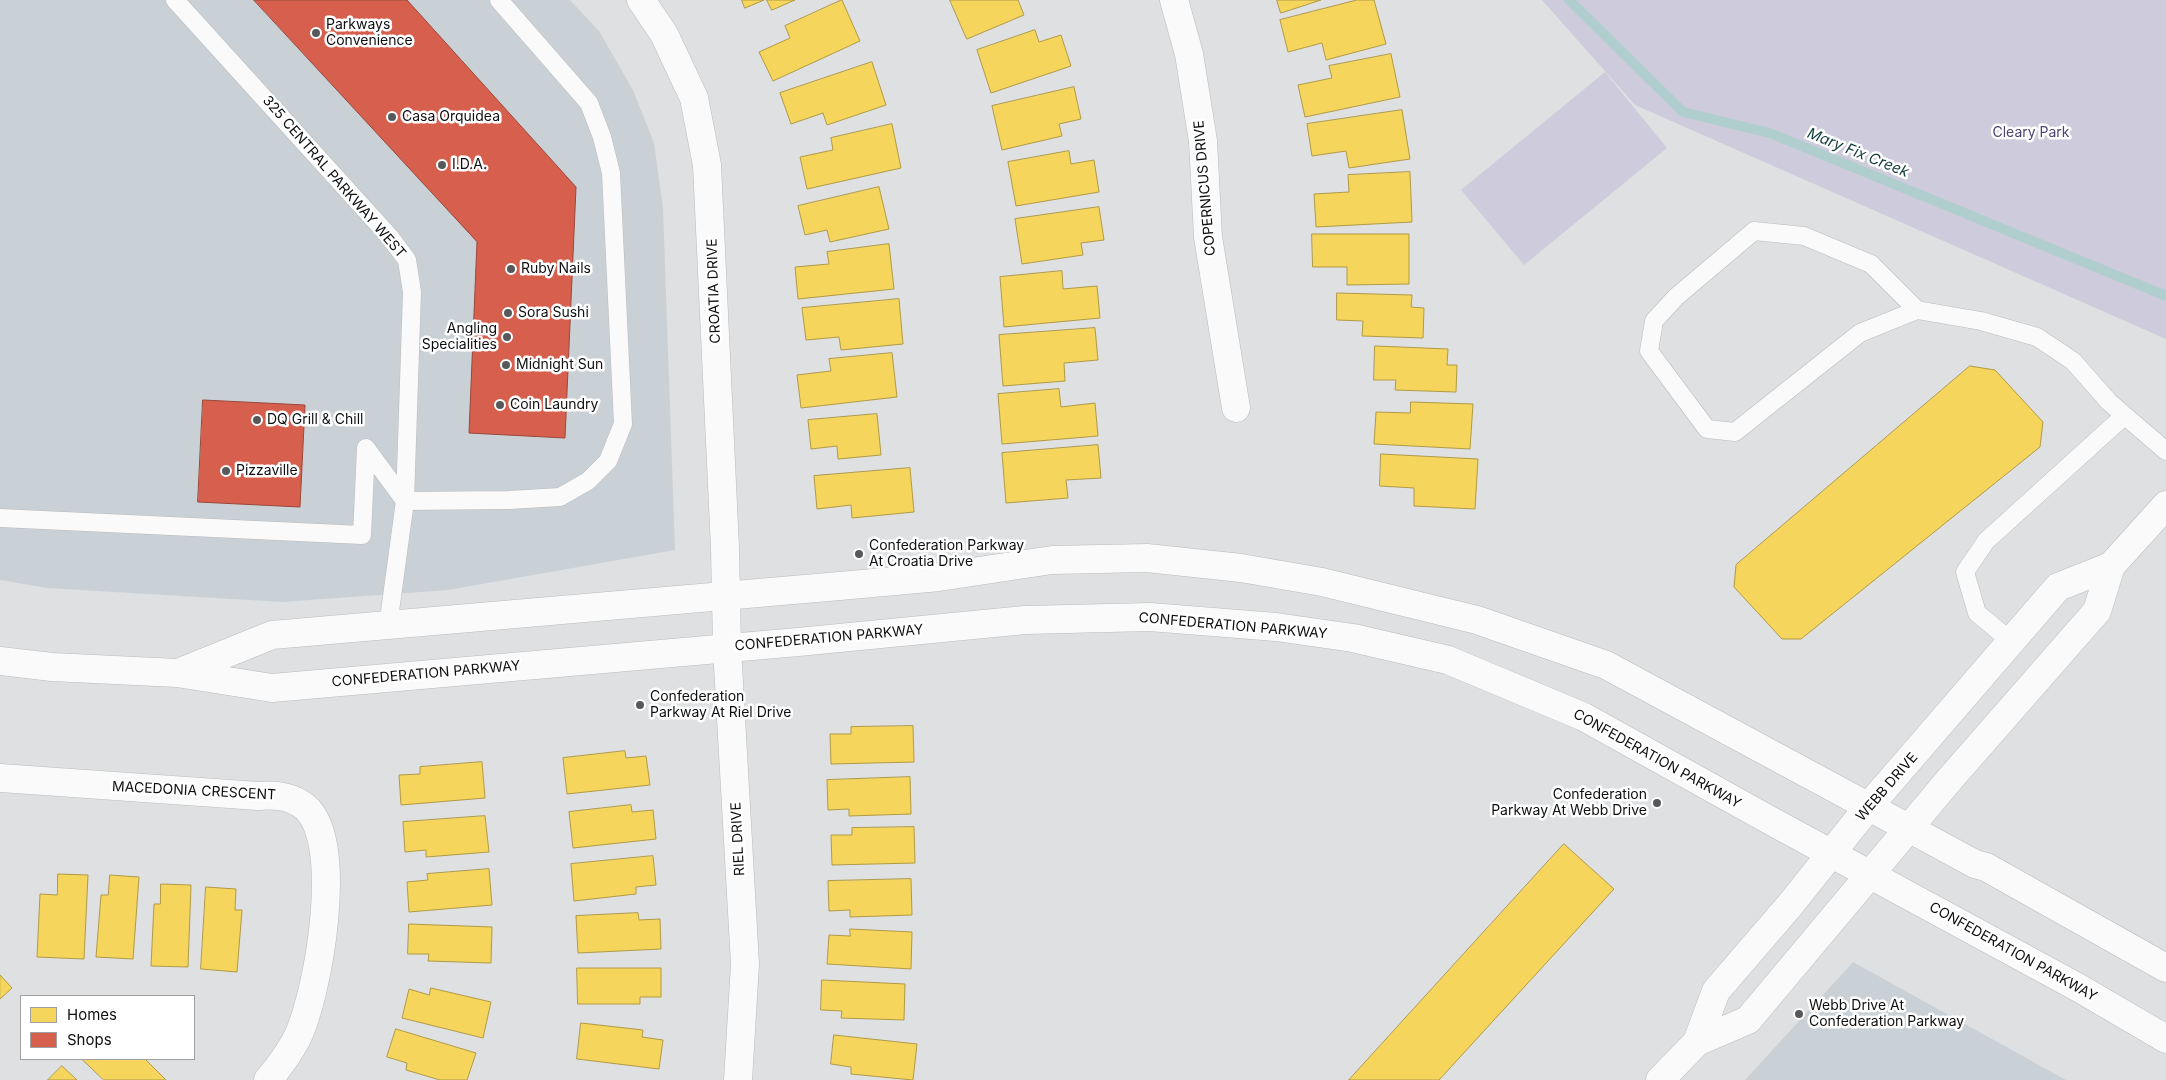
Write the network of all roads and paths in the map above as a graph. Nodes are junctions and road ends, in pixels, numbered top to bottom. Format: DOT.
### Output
graph roads {
  1 [pos="175,0"];
  2 [pos="499,0"];
  3 [pos="641,0"];
  4 [pos="1174,0"];
  5 [pos="1917,310"];
  6 [pos="1236,408"];
  7 [pos="2124,416"];
  8 [pos="2166,451"];
  9 [pos="405,501"];
  10 [pos="2166,505"];
  11 [pos="0,518"];
  12 [pos="2111,566"];
  13 [pos="724,597"];
  14 [pos="388,626"];
  15 [pos="2012,642"];
  16 [pos="727,648"];
  17 [pos="0,661"];
  18 [pos="177,673"];
  19 [pos="0,778"];
  20 [pos="1869,806"];
  21 [pos="1909,828"];
  22 [pos="1832,854"];
  23 [pos="1871,875"];
  24 [pos="2166,968"];
  25 [pos="2166,1039"];
  26 [pos="1697,1042"];
  27 [pos="268,1080"];
  28 [pos="738,1080"];
  29 [pos="1660,1080"];
  1 -- 9 [label="lane, 325 CENTRAL PARKWAY WEST"];
  2 -- 9 [label="lane"];
  3 -- 13 [label="street, CROATIA DRIVE"];
  4 -- 6 [label="street, COPERNICUS DRIVE"];
  5 -- 5 [label="lane"];
  5 -- 7 [label="lane"];
  7 -- 8 [label="lane"];
  7 -- 15 [label="lane"];
  9 -- 11 [label="lane"];
  9 -- 14 [label="lane, 325 CENTRAL PARKWAY WEST"];
  10 -- 12 [label="street, WEBB DRIVE"];
  12 -- 15 [label="street, WEBB DRIVE"];
  12 -- 21 [label="street, WEBB DRIVE"];
  13 -- 14 [label="street, CONFEDERATION PARKWAY"];
  13 -- 16 [label="street, RIEL DRIVE"];
  13 -- 20 [label="street, CONFEDERATION PARKWAY"];
  14 -- 18 [label="street, CONFEDERATION PARKWAY"];
  15 -- 20 [label="street, WEBB DRIVE"];
  16 -- 18 [label="street, CONFEDERATION PARKWAY"];
  16 -- 22 [label="street, CONFEDERATION PARKWAY"];
  16 -- 28 [label="street, RIEL DRIVE"];
  17 -- 18 [label="street, CONFEDERATION PARKWAY"];
  19 -- 27 [label="street, MACEDONIA CRESCENT"];
  20 -- 21 [label="street, CONFEDERATION PARKWAY"];
  20 -- 22 [label="street, WEBB DRIVE"];
  21 -- 23 [label="street, WEBB DRIVE"];
  21 -- 24 [label="street, CONFEDERATION PARKWAY"];
  22 -- 23 [label="street, CONFEDERATION PARKWAY"];
  22 -- 26 [label="street, WEBB DRIVE"];
  23 -- 25 [label="street, CONFEDERATION PARKWAY"];
  23 -- 26 [label="street, WEBB DRIVE"];
  26 -- 29 [label="street, WEBB DRIVE"];
}
